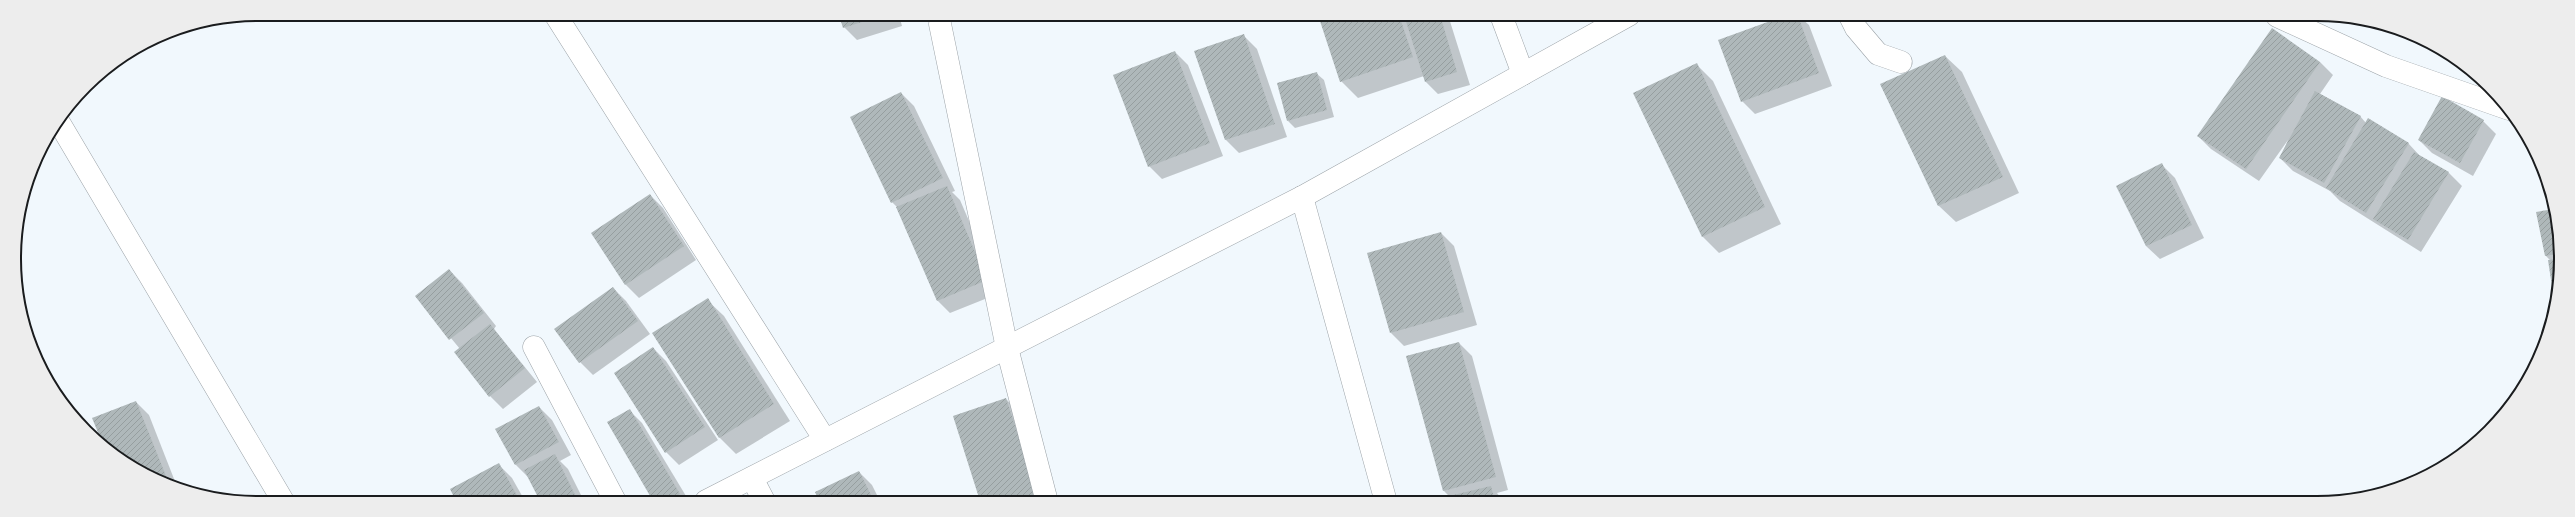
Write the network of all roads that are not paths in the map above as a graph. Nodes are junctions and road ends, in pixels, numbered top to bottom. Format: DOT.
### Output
graph roads {
  1 [pos="558,21"];
  2 [pos="1503,21"];
  3 [pos="1618,21"];
  4 [pos="1852,21"];
  5 [pos="2288,21"];
  6 [pos="940,24"];
  7 [pos="1901,62"];
  8 [pos="1523,74"];
  9 [pos="2497,105"];
  10 [pos="61,126"];
  11 [pos="1302,197"];
  12 [pos="534,347"];
  13 [pos="1007,348"];
  14 [pos="825,440"];
  15 [pos="752,478"];
  16 [pos="280,496"];
  17 [pos="612,496"];
  18 [pos="716,496"];
  19 [pos="761,496"];
  20 [pos="1045,496"];
  21 [pos="1384,496"];
  1 -- 14 [label="street"];
  2 -- 8 [label="street"];
  3 -- 8 [label="street"];
  4 -- 7 [label="street"];
  5 -- 9 [label="street"];
  6 -- 13 [label="street"];
  8 -- 11 [label="street"];
  10 -- 16 [label="street"];
  11 -- 13 [label="street"];
  11 -- 21 [label="street"];
  12 -- 17 [label="street"];
  13 -- 14 [label="street"];
  13 -- 20 [label="street"];
  14 -- 15 [label="street"];
  15 -- 18 [label="street"];
  15 -- 19 [label="street"];
}
